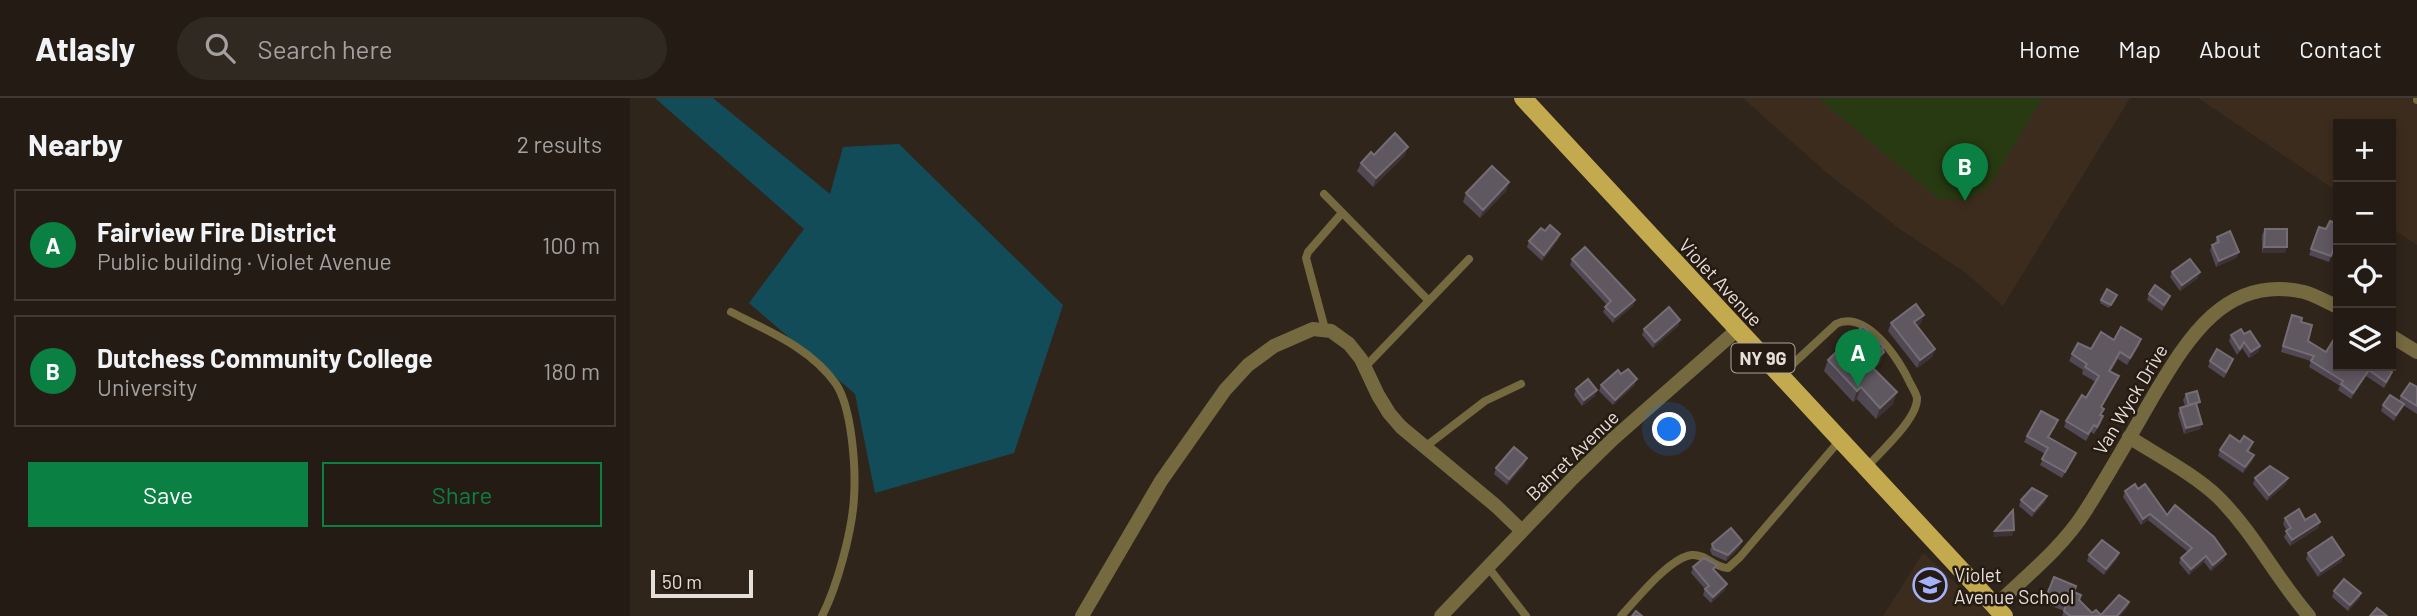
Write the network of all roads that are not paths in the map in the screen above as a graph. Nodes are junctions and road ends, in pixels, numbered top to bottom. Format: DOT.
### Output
graph roads {
  1 [pos="1523,98"];
  2 [pos="1324,194"];
  3 [pos="1342,213"];
  4 [pos="1469,259"];
  5 [pos="1428,300"];
  6 [pos="2333,305"];
  7 [pos="731,312"];
  8 [pos="1325,329"];
  9 [pos="1737,330"];
  10 [pos="2396,339"];
  11 [pos="2417,352"];
  12 [pos="1365,368"];
  13 [pos="1780,376"];
  14 [pos="1521,384"];
  15 [pos="2129,437"];
  16 [pos="1840,440"];
  17 [pos="1425,447"];
  18 [pos="1866,468"];
  19 [pos="1522,531"];
  20 [pos="1488,567"];
  21 [pos="2000,611"];
  22 [pos="822,616"];
  23 [pos="1082,616"];
  24 [pos="1441,616"];
  25 [pos="1526,616"];
  26 [pos="1621,616"];
  27 [pos="2309,616"];
  1 -- 9 [label="main road, Violet Avenue / NY 9G"];
  2 -- 3 [label="lane"];
  3 -- 5 [label="lane"];
  3 -- 8 [label="lane"];
  4 -- 5 [label="lane"];
  5 -- 12 [label="lane"];
  6 -- 15 [label="street, Van Wyck Drive"];
  7 -- 22 [label="lane"];
  8 -- 12 [label="street"];
  8 -- 23 [label="street"];
  9 -- 13 [label="main road, Violet Avenue / NY 9G"];
  9 -- 19 [label="street, Bahret Avenue"];
  10 -- 11 [label="street"];
  12 -- 17 [label="street"];
  13 -- 16 [label="main road, Violet Avenue / NY 9G"];
  13 -- 18 [label="lane"];
  14 -- 17 [label="lane"];
  15 -- 21 [label="street, Van Wyck Drive"];
  15 -- 27 [label="street"];
  16 -- 18 [label="main road, Violet Avenue / NY 9G"];
  16 -- 26 [label="lane"];
  17 -- 19 [label="street"];
  18 -- 21 [label="main road, Violet Avenue / NY 9G"];
  19 -- 20 [label="street, Bahret Avenue"];
  20 -- 24 [label="street, Bahret Avenue"];
  20 -- 25 [label="lane"];
}
